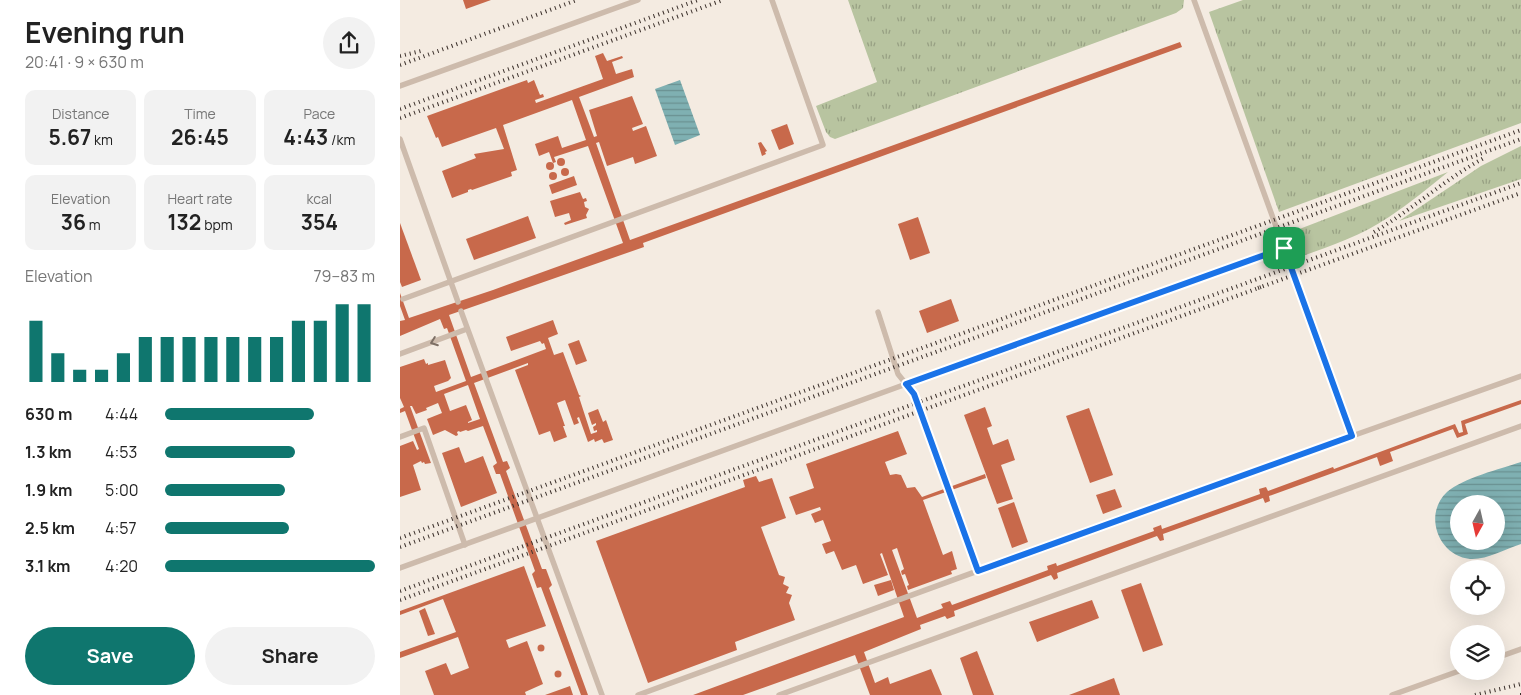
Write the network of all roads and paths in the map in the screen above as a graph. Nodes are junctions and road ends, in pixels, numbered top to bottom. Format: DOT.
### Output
graph roads {
  1 [pos="638,0"];
  2 [pos="772,0"];
  3 [pos="1194,0"];
  4 [pos="400,86"];
  5 [pos="400,138"];
  6 [pos="1284,248"];
  7 [pos="451,282"];
  8 [pos="403,300"];
  9 [pos="458,302"];
  10 [pos="461,311"];
  11 [pos="878,312"];
  12 [pos="467,329"];
  13 [pos="400,354"];
  14 [pos="1521,376"];
  15 [pos="906,384"];
  16 [pos="1521,426"];
  17 [pos="1352,436"];
  18 [pos="400,437"];
  19 [pos="537,520"];
  20 [pos="465,545"];
  21 [pos="400,568"];
  22 [pos="978,571"];
  23 [pos="1521,649"];
  24 [pos="1505,655"];
  25 [pos="1450,674"];
  26 [pos="602,695"];
  27 [pos="638,695"];
  28 [pos="779,695"];
  29 [pos="1392,695"];
  1 -- 4 [label="lane"];
  2 -- 7 [label="lane"];
  3 -- 6 [label="lane"];
  5 -- 7 [label="lane"];
  6 -- 15 [label="lane"];
  6 -- 17 [label="lane"];
  7 -- 8 [label="lane"];
  7 -- 9 [label="lane"];
  10 -- 12 [label="lane"];
  11 -- 15 [label="lane"];
  12 -- 13 [label="lane, one-way"];
  12 -- 19 [label="lane"];
  14 -- 17 [label="lane"];
  15 -- 19 [label="lane"];
  15 -- 22 [label="lane"];
  16 -- 28 [label="lane"];
  17 -- 22 [label="lane"];
  18 -- 20 [label="lane"];
  19 -- 20 [label="lane"];
  19 -- 26 [label="lane"];
  20 -- 21 [label="lane"];
  22 -- 27 [label="lane"];
  23 -- 24 [label="lane"];
  25 -- 29 [label="lane"];
}
